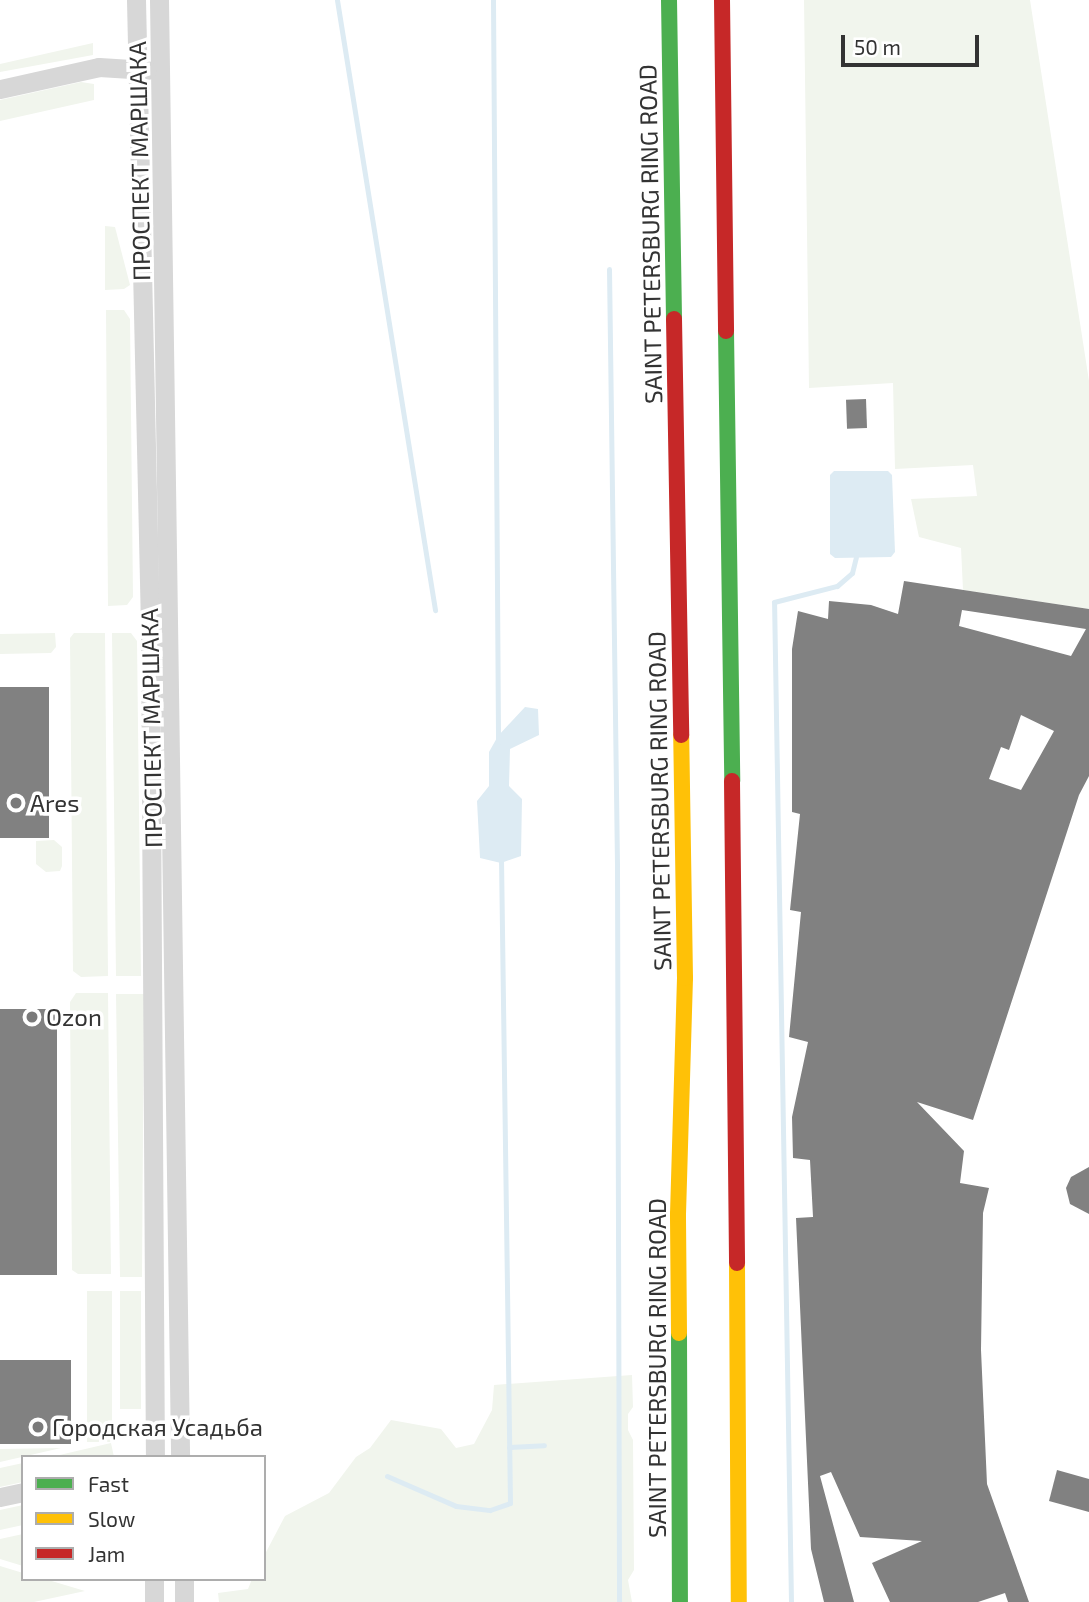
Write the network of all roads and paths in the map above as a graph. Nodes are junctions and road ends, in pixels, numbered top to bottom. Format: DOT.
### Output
graph roads {
  1 [pos="136,0"];
  2 [pos="159,0"];
  3 [pos="669,0"];
  4 [pos="722,0"];
  5 [pos="159,69"];
  6 [pos="136,71"];
  7 [pos="0,89"];
  8 [pos="155,1455"];
  9 [pos="180,1455"];
  10 [pos="21,1492"];
  11 [pos="0,1497"];
  12 [pos="154,1581"];
  13 [pos="184,1581"];
  14 [pos="154,1602"];
  15 [pos="184,1602"];
  16 [pos="681,1602"];
  17 [pos="739,1602"];
  1 -- 6 [label="street, ПРОСПЕКТ МАРШАКА"];
  2 -- 5 [label="street, ПРОСПЕКТ МАРШАКА"];
  3 -- 16 [label="highway, SAINT PETERSBURG RING ROAD"];
  4 -- 17 [label="highway"];
  5 -- 6 [label="street"];
  5 -- 9 [label="street, ПРОСПЕКТ МАРШАКА"];
  6 -- 7 [label="street"];
  6 -- 8 [label="street, ПРОСПЕКТ МАРШАКА"];
  10 -- 11 [label="street"];
  12 -- 14 [label="street"];
  13 -- 15 [label="street"];
}
